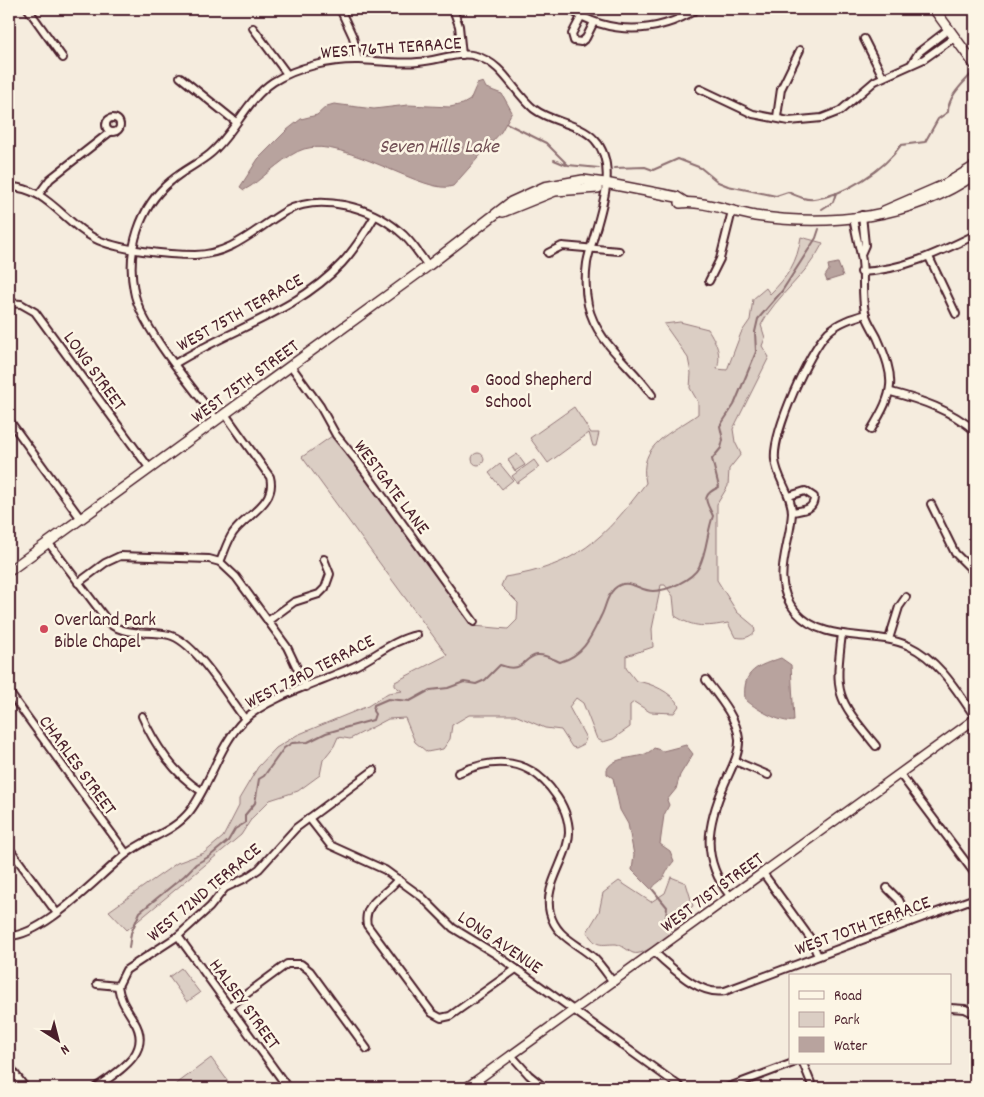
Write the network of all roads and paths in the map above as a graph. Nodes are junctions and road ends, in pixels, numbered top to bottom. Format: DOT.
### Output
graph roads {
  1 [pos="28,9"];
  2 [pos="340,9"];
  3 [pos="454,9"];
  4 [pos="569,9"];
  5 [pos="697,9"];
  6 [pos="934,9"];
  7 [pos="581,17"];
  8 [pos="594,22"];
  9 [pos="253,28"];
  10 [pos="949,29"];
  11 [pos="955,37"];
  12 [pos="864,39"];
  13 [pos="800,50"];
  14 [pos="462,55"];
  15 [pos="64,58"];
  16 [pos="358,60"];
  17 [pos="912,63"];
  18 [pos="975,65"];
  19 [pos="287,74"];
  20 [pos="180,77"];
  21 [pos="882,77"];
  22 [pos="700,89"];
  23 [pos="777,117"];
  24 [pos="236,122"];
  25 [pos="110,132"];
  26 [pos="975,166"];
  27 [pos="975,174"];
  28 [pos="605,185"];
  29 [pos="9,186"];
  30 [pos="39,194"];
  31 [pos="732,211"];
  32 [pos="880,212"];
  33 [pos="375,216"];
  34 [pos="858,216"];
  35 [pos="975,235"];
  36 [pos="134,249"];
  37 [pos="592,249"];
  38 [pos="619,251"];
  39 [pos="548,253"];
  40 [pos="929,257"];
  41 [pos="428,266"];
  42 [pos="861,272"];
  43 [pos="709,281"];
  44 [pos="9,303"];
  45 [pos="866,314"];
  46 [pos="956,314"];
  47 [pos="176,363"];
  48 [pos="291,366"];
  49 [pos="890,392"];
  50 [pos="652,395"];
  51 [pos="221,417"];
  52 [pos="9,420"];
  53 [pos="871,430"];
  54 [pos="975,431"];
  55 [pos="150,469"];
  56 [pos="788,496"];
  57 [pos="931,504"];
  58 [pos="792,512"];
  59 [pos="81,518"];
  60 [pos="48,542"];
  61 [pos="324,559"];
  62 [pos="220,562"];
  63 [pos="9,571"];
  64 [pos="975,574"];
  65 [pos="78,583"];
  66 [pos="906,597"];
  67 [pos="268,621"];
  68 [pos="474,622"];
  69 [pos="842,634"];
  70 [pos="417,635"];
  71 [pos="889,639"];
  72 [pos="706,680"];
  73 [pos="306,687"];
  74 [pos="9,692"];
  75 [pos="142,716"];
  76 [pos="975,718"];
  77 [pos="244,719"];
  78 [pos="876,746"];
  79 [pos="735,761"];
  80 [pos="374,770"];
  81 [pos="458,773"];
  82 [pos="900,774"];
  83 [pos="768,775"];
  84 [pos="201,791"];
  85 [pos="308,818"];
  86 [pos="9,848"];
  87 [pos="126,853"];
  88 [pos="763,873"];
  89 [pos="975,874"];
  90 [pos="398,879"];
  91 [pos="887,888"];
  92 [pos="731,896"];
  93 [pos="975,898"];
  94 [pos="56,912"];
  95 [pos="910,922"];
  96 [pos="9,936"];
  97 [pos="178,936"];
  98 [pos="655,952"];
  99 [pos="818,956"];
  100 [pos="516,969"];
  101 [pos="613,982"];
  102 [pos="97,984"];
  103 [pos="118,986"];
  104 [pos="230,1006"];
  105 [pos="952,1008"];
  106 [pos="574,1009"];
  107 [pos="975,1014"];
  108 [pos="367,1049"];
  109 [pos="512,1055"];
  110 [pos="790,1064"];
  111 [pos="803,1064"];
  112 [pos="9,1068"];
  113 [pos="9,1085"];
  114 [pos="12,1088"];
  115 [pos="23,1088"];
  116 [pos="95,1088"];
  117 [pos="288,1088"];
  118 [pos="466,1088"];
  119 [pos="545,1088"];
  120 [pos="682,1088"];
  121 [pos="726,1088"];
  122 [pos="812,1088"];
  1 -- 15 [label="street"];
  2 -- 16 [label="street"];
  3 -- 14 [label="street"];
  4 -- 7 [label="street"];
  5 -- 8 [label="street"];
  6 -- 10 [label="main road"];
  7 -- 8 [label="street"];
  7 -- 8 [label="street"];
  9 -- 19 [label="street"];
  10 -- 11 [label="main road"];
  10 -- 17 [label="street"];
  11 -- 17 [label="street"];
  11 -- 18 [label="main road"];
  12 -- 21 [label="street"];
  13 -- 23 [label="street"];
  14 -- 16 [label="street, WEST 76TH TERRACE"];
  14 -- 28 [label="street, WEST 76TH TERRACE"];
  16 -- 19 [label="street, WEST 76TH TERRACE"];
  17 -- 21 [label="street"];
  19 -- 24 [label="street, WEST 76TH TERRACE"];
  20 -- 24 [label="street"];
  21 -- 23 [label="street"];
  22 -- 23 [label="street"];
  24 -- 36 [label="street, WEST 76TH TERRACE"];
  25 -- 30 [label="street"];
  26 -- 32 [label="main road"];
  27 -- 32 [label="main road"];
  28 -- 31 [label="main road, WEST 75TH STREET"];
  28 -- 37 [label="street, WEST 76TH TERRACE"];
  28 -- 41 [label="main road, WEST 75TH STREET"];
  29 -- 30 [label="street"];
  30 -- 36 [label="street"];
  31 -- 34 [label="main road, WEST 75TH STREET"];
  31 -- 43 [label="street"];
  32 -- 34 [label="main road, WEST 75TH STREET"];
  33 -- 36 [label="street"];
  33 -- 41 [label="street"];
  33 -- 47 [label="street, WEST 75TH TERRACE"];
  34 -- 42 [label="street"];
  35 -- 40 [label="street"];
  36 -- 47 [label="street, WEST 76TH TERRACE"];
  37 -- 38 [label="street"];
  37 -- 39 [label="street"];
  37 -- 50 [label="street, WEST 76TH TERRACE"];
  40 -- 42 [label="street"];
  40 -- 46 [label="street"];
  41 -- 48 [label="main road, WEST 75TH STREET"];
  42 -- 45 [label="street"];
  44 -- 55 [label="street, LONG STREET"];
  45 -- 49 [label="street"];
  45 -- 56 [label="street"];
  47 -- 51 [label="street, WEST 76TH TERRACE"];
  48 -- 51 [label="main road, WEST 75TH STREET"];
  48 -- 68 [label="street, WESTGATE LANE"];
  49 -- 53 [label="street"];
  49 -- 54 [label="street"];
  51 -- 55 [label="main road, WEST 75TH STREET"];
  51 -- 62 [label="street, WEST 76TH TERRACE"];
  52 -- 59 [label="street"];
  55 -- 59 [label="main road, WEST 75TH STREET"];
  56 -- 58 [label="street"];
  56 -- 58 [label="street"];
  57 -- 64 [label="street"];
  58 -- 69 [label="street"];
  59 -- 60 [label="main road, WEST 75TH STREET"];
  60 -- 63 [label="main road, WEST 75TH STREET"];
  60 -- 65 [label="street"];
  61 -- 67 [label="street"];
  62 -- 65 [label="street"];
  62 -- 67 [label="street"];
  65 -- 77 [label="street"];
  66 -- 71 [label="street"];
  67 -- 73 [label="street"];
  69 -- 71 [label="street"];
  69 -- 78 [label="street"];
  70 -- 73 [label="street, WEST 73RD TERRACE"];
  71 -- 76 [label="street"];
  72 -- 79 [label="street"];
  73 -- 77 [label="street, WEST 73RD TERRACE"];
  74 -- 87 [label="street, CHARLES STREET"];
  75 -- 84 [label="street"];
  76 -- 82 [label="street, WEST 71ST STREET"];
  77 -- 84 [label="street, WEST 73RD TERRACE"];
  79 -- 83 [label="street"];
  79 -- 92 [label="street"];
  80 -- 85 [label="street, WEST 72ND TERRACE"];
  81 -- 101 [label="street"];
  82 -- 88 [label="street, WEST 71ST STREET"];
  82 -- 89 [label="street"];
  84 -- 87 [label="street, WEST 73RD TERRACE"];
  85 -- 90 [label="street, LONG AVENUE"];
  85 -- 97 [label="street, WEST 72ND TERRACE"];
  86 -- 94 [label="street"];
  87 -- 94 [label="street, WEST 73RD TERRACE"];
  88 -- 92 [label="street, WEST 71ST STREET"];
  88 -- 99 [label="street"];
  90 -- 100 [label="street, LONG AVENUE"];
  90 -- 100 [label="street"];
  91 -- 95 [label="street"];
  92 -- 98 [label="street, WEST 71ST STREET"];
  93 -- 95 [label="street, WEST 70TH TERRACE"];
  94 -- 96 [label="street, WEST 73RD TERRACE"];
  95 -- 99 [label="street, WEST 70TH TERRACE"];
  97 -- 103 [label="street, WEST 72ND TERRACE"];
  97 -- 104 [label="street, HALSEY STREET"];
  98 -- 99 [label="street, WEST 70TH TERRACE"];
  98 -- 101 [label="street, WEST 71ST STREET"];
  100 -- 106 [label="street, LONG AVENUE"];
  101 -- 106 [label="street, WEST 71ST STREET"];
  102 -- 103 [label="street"];
  103 -- 116 [label="street"];
  104 -- 108 [label="street"];
  104 -- 117 [label="street, HALSEY STREET"];
  105 -- 107 [label="street"];
  106 -- 109 [label="street, WEST 71ST STREET"];
  106 -- 120 [label="street, LONG AVENUE"];
  109 -- 118 [label="street, WEST 71ST STREET"];
  109 -- 119 [label="street"];
  110 -- 121 [label="street"];
  111 -- 122 [label="street"];
  112 -- 115 [label="main road"];
  113 -- 114 [label="main road"];
}
